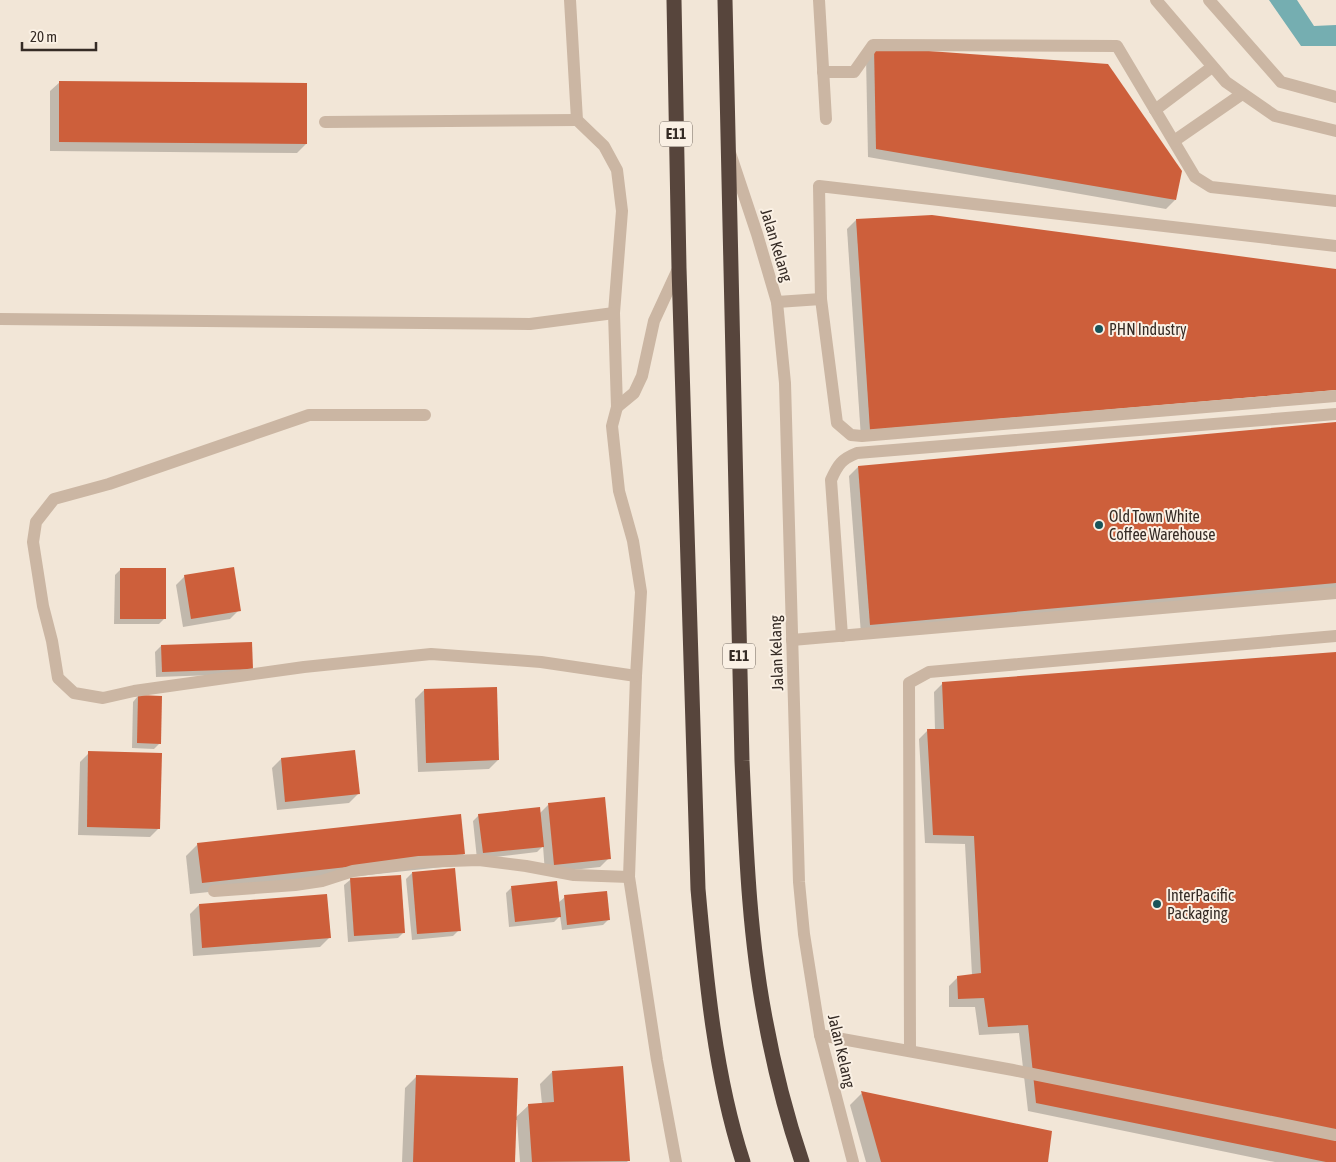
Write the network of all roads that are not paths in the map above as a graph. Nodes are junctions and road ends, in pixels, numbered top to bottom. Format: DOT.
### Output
graph roads {
  1 [pos="570,0"];
  2 [pos="674,0"];
  3 [pos="725,0"];
  4 [pos="819,0"];
  5 [pos="1156,0"];
  6 [pos="1209,0"];
  7 [pos="1212,67"];
  8 [pos="823,72"];
  9 [pos="1242,94"];
  10 [pos="1336,97"];
  11 [pos="1156,110"];
  12 [pos="826,119"];
  13 [pos="577,120"];
  14 [pos="325,122"];
  15 [pos="1336,131"];
  16 [pos="1174,140"];
  17 [pos="728,145"];
  18 [pos="1336,201"];
  19 [pos="1336,246"];
  20 [pos="679,268"];
  21 [pos="821,299"];
  22 [pos="777,302"];
  23 [pos="614,313"];
  24 [pos="0,319"];
  25 [pos="1336,396"];
  26 [pos="616,407"];
  27 [pos="425,414"];
  28 [pos="1336,414"];
  29 [pos="1336,593"];
  30 [pos="842,636"];
  31 [pos="1336,636"];
  32 [pos="792,640"];
  33 [pos="636,676"];
  34 [pos="629,877"];
  35 [pos="214,891"];
  36 [pos="820,1035"];
  37 [pos="910,1052"];
  38 [pos="1336,1135"];
  39 [pos="676,1162"];
  40 [pos="743,1162"];
  41 [pos="802,1162"];
  42 [pos="853,1162"];
  1 -- 13 [label="street"];
  2 -- 20 [label="highway, E11"];
  3 -- 17 [label="highway, E11"];
  4 -- 8 [label="street"];
  5 -- 7 [label="street"];
  6 -- 10 [label="street"];
  7 -- 9 [label="street"];
  7 -- 11 [label="street"];
  8 -- 11 [label="street"];
  8 -- 12 [label="street"];
  9 -- 15 [label="street"];
  9 -- 16 [label="street"];
  11 -- 16 [label="street"];
  13 -- 14 [label="street"];
  13 -- 23 [label="street"];
  16 -- 18 [label="street"];
  17 -- 22 [label="street, Jalan Kelang"];
  17 -- 41 [label="highway, E11"];
  19 -- 21 [label="street"];
  20 -- 26 [label="street"];
  20 -- 40 [label="highway, E11"];
  21 -- 22 [label="street"];
  21 -- 25 [label="street"];
  22 -- 32 [label="street, Jalan Kelang"];
  23 -- 24 [label="street"];
  23 -- 26 [label="street"];
  26 -- 33 [label="street"];
  27 -- 33 [label="street"];
  28 -- 30 [label="street"];
  29 -- 30 [label="street"];
  30 -- 32 [label="street"];
  31 -- 37 [label="street"];
  32 -- 36 [label="street, Jalan Kelang"];
  33 -- 34 [label="street"];
  34 -- 35 [label="street"];
  34 -- 39 [label="street"];
  36 -- 37 [label="street"];
  36 -- 42 [label="street, Jalan Kelang"];
  37 -- 38 [label="street"];
}
